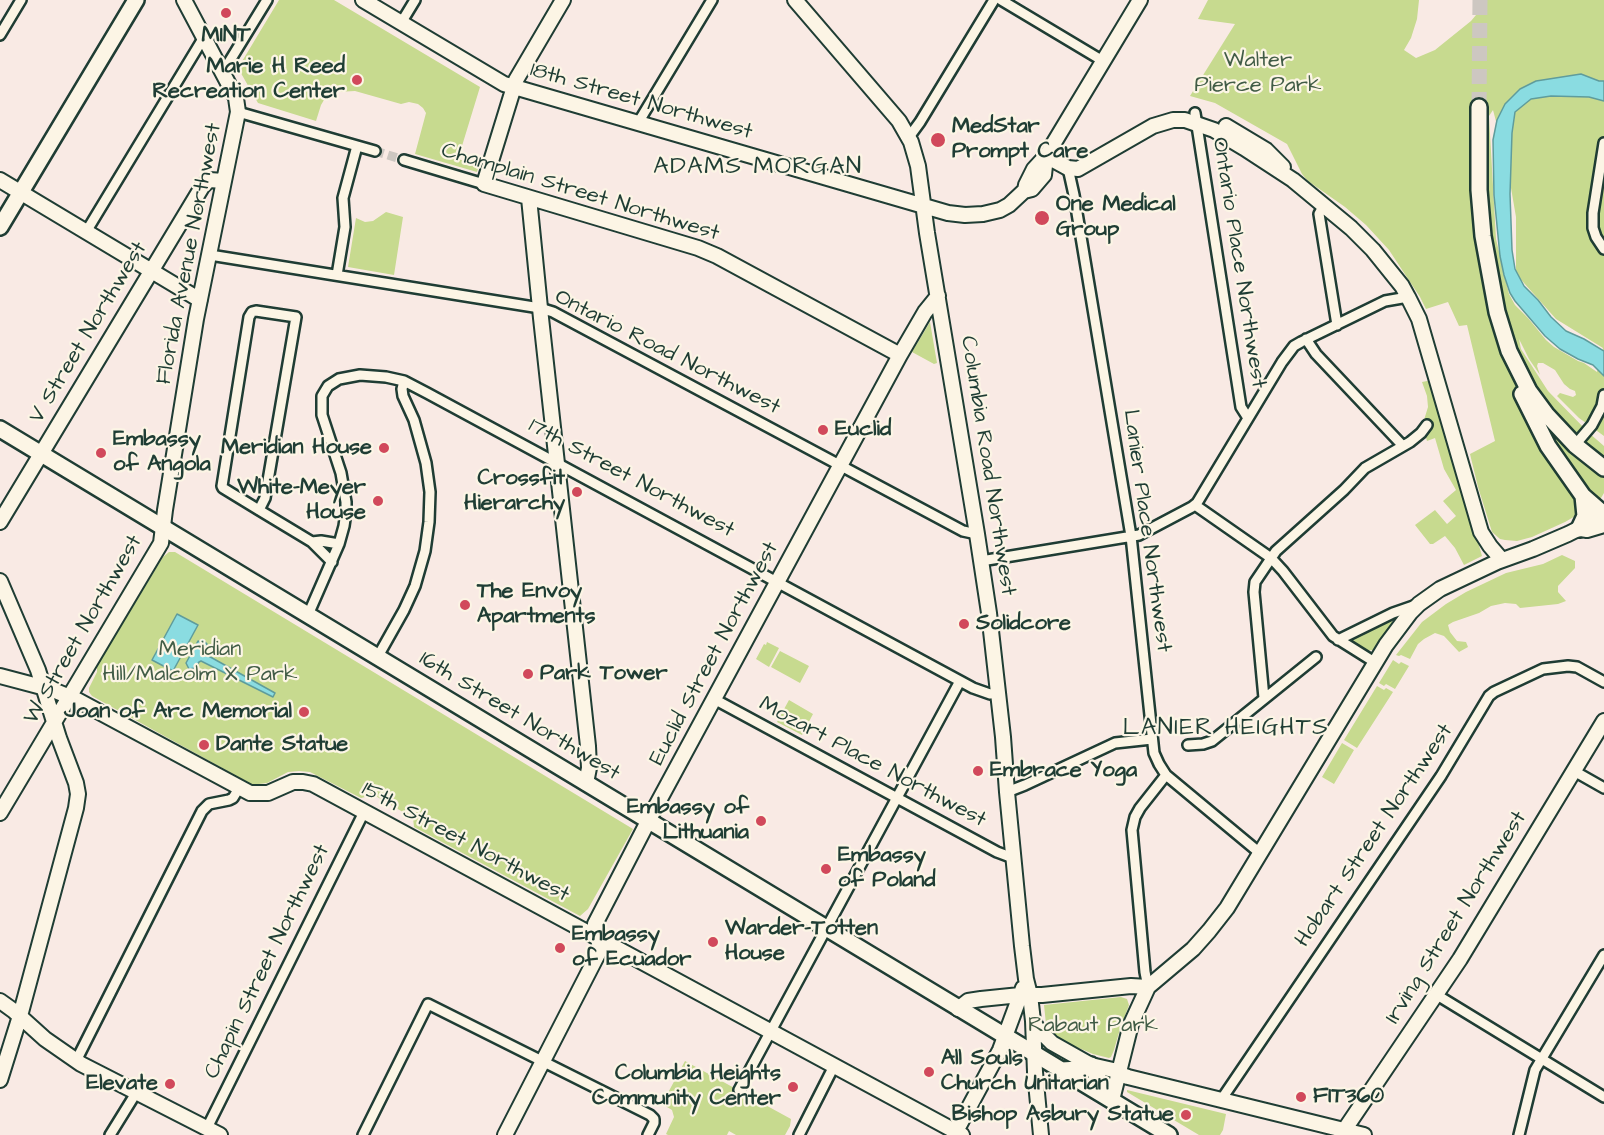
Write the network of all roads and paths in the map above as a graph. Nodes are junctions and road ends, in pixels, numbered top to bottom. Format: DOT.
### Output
graph roads {
  1 [pos="21,0"];
  2 [pos="136,0"];
  3 [pos="184,0"];
  4 [pos="267,0"];
  5 [pos="363,0"];
  6 [pos="415,0"];
  7 [pos="564,0"];
  8 [pos="712,0"];
  9 [pos="796,0"];
  10 [pos="994,0"];
  11 [pos="1001,0"];
  12 [pos="1140,0"];
  13 [pos="401,23"];
  14 [pos="0,34"];
  15 [pos="204,37"];
  16 [pos="1103,61"];
  17 [pos="223,72"];
  18 [pos="513,86"];
  19 [pos="1479,107"];
  20 [pos="238,112"];
  21 [pos="1196,118"];
  22 [pos="638,123"];
  23 [pos="909,137"];
  24 [pos="1604,143"];
  25 [pos="357,146"];
  26 [pos="375,151"];
  27 [pos="1046,156"];
  28 [pos="404,160"];
  29 [pos="1068,168"];
  30 [pos="0,180"];
  31 [pos="224,181"];
  32 [pos="484,184"];
  33 [pos="21,192"];
  34 [pos="530,198"];
  35 [pos="1324,205"];
  36 [pos="923,206"];
  37 [pos="0,227"];
  38 [pos="86,232"];
  39 [pos="1604,249"];
  40 [pos="210,255"];
  41 [pos="150,271"];
  42 [pos="337,275"];
  43 [pos="938,296"];
  44 [pos="1408,297"];
  45 [pos="200,300"];
  46 [pos="540,308"];
  47 [pos="1337,324"];
  48 [pos="1306,339"];
  49 [pos="1509,351"];
  50 [pos="900,355"];
  51 [pos="404,381"];
  52 [pos="1604,396"];
  53 [pos="1248,418"];
  54 [pos="1427,425"];
  55 [pos="0,429"];
  56 [pos="1575,445"];
  57 [pos="1403,446"];
  58 [pos="41,454"];
  59 [pos="557,464"];
  60 [pos="840,466"];
  61 [pos="1604,468"];
  62 [pos="1582,496"];
  63 [pos="1195,505"];
  64 [pos="1602,509"];
  65 [pos="259,510"];
  66 [pos="0,522"];
  67 [pos="1604,525"];
  68 [pos="163,528"];
  69 [pos="1579,529"];
  70 [pos="977,534"];
  71 [pos="1131,536"];
  72 [pos="312,542"];
  73 [pos="339,544"];
  74 [pos="1271,558"];
  75 [pos="1502,560"];
  76 [pos="981,561"];
  77 [pos="332,562"];
  78 [pos="0,581"];
  79 [pos="777,582"];
  80 [pos="1419,604"];
  81 [pos="308,615"];
  82 [pos="1338,640"];
  83 [pos="378,657"];
  84 [pos="1316,657"];
  85 [pos="1376,663"];
  86 [pos="0,676"];
  87 [pos="960,681"];
  88 [pos="1604,682"];
  89 [pos="44,688"];
  90 [pos="998,693"];
  91 [pos="69,696"];
  92 [pos="1264,698"];
  93 [pos="714,699"];
  94 [pos="1604,721"];
  95 [pos="54,722"];
  96 [pos="1152,739"];
  97 [pos="1188,745"];
  98 [pos="1574,771"];
  99 [pos="1166,775"];
  100 [pos="586,783"];
  101 [pos="239,788"];
  102 [pos="1604,788"];
  103 [pos="1007,792"];
  104 [pos="897,798"];
  105 [pos="364,812"];
  106 [pos="0,813"];
  107 [pos="649,821"];
  108 [pos="1261,854"];
  109 [pos="1013,858"];
  110 [pos="827,929"];
  111 [pos="597,938"];
  112 [pos="1604,955"];
  113 [pos="1148,987"];
  114 [pos="1025,995"];
  115 [pos="1437,995"];
  116 [pos="0,1001"];
  117 [pos="958,1009"];
  118 [pos="20,1016"];
  119 [pos="1033,1021"];
  120 [pos="770,1032"];
  121 [pos="1005,1036"];
  122 [pos="1034,1054"];
  123 [pos="1541,1059"];
  124 [pos="76,1061"];
  125 [pos="542,1061"];
  126 [pos="1091,1065"];
  127 [pos="834,1066"];
  128 [pos="1062,1070"];
  129 [pos="1119,1074"];
  130 [pos="0,1080"];
  131 [pos="740,1090"];
  132 [pos="136,1093"];
  133 [pos="1604,1097"];
  134 [pos="1112,1100"];
  135 [pos="1221,1100"];
  136 [pos="207,1128"];
  137 [pos="1343,1133"];
  138 [pos="958,1134"];
  139 [pos="110,1135"];
  140 [pos="220,1135"];
  141 [pos="363,1135"];
  142 [pos="505,1135"];
  143 [pos="648,1135"];
  144 [pos="799,1135"];
  145 [pos="1041,1135"];
  146 [pos="1169,1135"];
  147 [pos="1364,1135"];
  148 [pos="1519,1135"];
  1 -- 14 [label="street"];
  2 -- 33 [label="main road"];
  3 -- 15 [label="street, Florida Avenue Northwest"];
  4 -- 17 [label="street"];
  5 -- 13 [label="street, 18th Street Northwest"];
  6 -- 13 [label="street"];
  7 -- 18 [label="street"];
  8 -- 22 [label="street"];
  9 -- 23 [label="street, Columbia Road Northwest"];
  10 -- 23 [label="street"];
  11 -- 16 [label="street"];
  12 -- 16 [label="street"];
  13 -- 18 [label="street, 18th Street Northwest"];
  15 -- 17 [label="street, Florida Avenue Northwest"];
  15 -- 38 [label="street"];
  16 -- 27 [label="street"];
  17 -- 20 [label="street, Florida Avenue Northwest"];
  18 -- 22 [label="street, 18th Street Northwest"];
  18 -- 32 [label="street"];
  19 -- 49 [label="main road"];
  20 -- 25 [label="street"];
  20 -- 31 [label="street, Florida Avenue Northwest"];
  21 -- 29 [label="street"];
  21 -- 35 [label="street"];
  21 -- 53 [label="street, Ontario Place Northwest"];
  22 -- 36 [label="street, 18th Street Northwest"];
  23 -- 36 [label="street, Columbia Road Northwest"];
  24 -- 39 [label="street"];
  25 -- 26 [label="street"];
  25 -- 42 [label="street"];
  27 -- 29 [label="street"];
  27 -- 36 [label="street, 18th Street Northwest"];
  28 -- 32 [label="street, Champlain Street Northwest"];
  29 -- 71 [label="street, Lanier Place Northwest"];
  30 -- 33 [label="street"];
  31 -- 40 [label="street, Florida Avenue Northwest"];
  31 -- 41 [label="street, V Street Northwest"];
  32 -- 34 [label="street, Champlain Street Northwest"];
  33 -- 37 [label="main road"];
  33 -- 38 [label="street"];
  34 -- 46 [label="street"];
  34 -- 50 [label="street, Champlain Street Northwest"];
  35 -- 44 [label="street"];
  35 -- 47 [label="street"];
  36 -- 43 [label="street, Columbia Road Northwest"];
  38 -- 41 [label="street"];
  40 -- 42 [label="street, Ontario Road Northwest"];
  40 -- 45 [label="street, Florida Avenue Northwest"];
  41 -- 45 [label="street"];
  41 -- 58 [label="street, V Street Northwest"];
  42 -- 46 [label="street, Ontario Road Northwest"];
  43 -- 50 [label="street, Euclid Street Northwest"];
  43 -- 70 [label="street, Columbia Road Northwest"];
  44 -- 47 [label="street"];
  44 -- 75 [label="street"];
  45 -- 68 [label="street, Florida Avenue Northwest"];
  46 -- 59 [label="street"];
  46 -- 60 [label="street, Ontario Road Northwest"];
  47 -- 48 [label="street"];
  48 -- 53 [label="street"];
  48 -- 57 [label="street"];
  49 -- 56 [label="main road"];
  49 -- 62 [label="main road"];
  50 -- 60 [label="street, Euclid Street Northwest"];
  51 -- 59 [label="street, 17th Street Northwest"];
  51 -- 73 [label="street, 17th Street Northwest"];
  51 -- 83 [label="street"];
  52 -- 56 [label="street"];
  53 -- 63 [label="street"];
  54 -- 57 [label="street"];
  55 -- 58 [label="main road, 16th Street Northwest"];
  56 -- 61 [label="main road"];
  57 -- 74 [label="street"];
  58 -- 66 [label="street, V Street Northwest"];
  58 -- 68 [label="main road, 16th Street Northwest"];
  59 -- 79 [label="street, 17th Street Northwest"];
  59 -- 100 [label="street"];
  60 -- 70 [label="street, Ontario Road Northwest"];
  60 -- 79 [label="street, Euclid Street Northwest"];
  62 -- 64 [label="main road"];
  62 -- 69 [label="main road"];
  63 -- 71 [label="street"];
  63 -- 74 [label="street"];
  64 -- 69 [label="street"];
  65 -- 65 [label="street"];
  65 -- 72 [label="street"];
  67 -- 69 [label="street"];
  68 -- 81 [label="main road, 16th Street Northwest"];
  68 -- 91 [label="street, W Street Northwest"];
  69 -- 75 [label="street"];
  70 -- 76 [label="street, Columbia Road Northwest"];
  71 -- 76 [label="street"];
  71 -- 96 [label="street, Lanier Place Northwest"];
  72 -- 73 [label="street"];
  72 -- 77 [label="street"];
  73 -- 77 [label="street"];
  74 -- 82 [label="street"];
  74 -- 92 [label="street"];
  75 -- 80 [label="street"];
  76 -- 90 [label="street, Columbia Road Northwest"];
  77 -- 81 [label="street"];
  78 -- 89 [label="street"];
  79 -- 87 [label="street, 17th Street Northwest"];
  79 -- 93 [label="street, Euclid Street Northwest"];
  80 -- 82 [label="street"];
  80 -- 85 [label="street"];
  81 -- 83 [label="main road, 16th Street Northwest"];
  82 -- 85 [label="street"];
  83 -- 100 [label="main road, 16th Street Northwest"];
  84 -- 92 [label="street"];
  85 -- 108 [label="street"];
  86 -- 89 [label="street, 15th Street Northwest"];
  87 -- 90 [label="street, 17th Street Northwest"];
  87 -- 104 [label="street"];
  88 -- 135 [label="street, Hobart Street Northwest"];
  89 -- 91 [label="street, 15th Street Northwest"];
  89 -- 95 [label="street"];
  90 -- 103 [label="street, Columbia Road Northwest"];
  91 -- 95 [label="street, W Street Northwest"];
  91 -- 101 [label="street, 15th Street Northwest"];
  92 -- 97 [label="street"];
  93 -- 104 [label="street, Mozart Place Northwest"];
  93 -- 107 [label="street, Euclid Street Northwest"];
  94 -- 98 [label="street, Irving Street Northwest"];
  95 -- 106 [label="street, W Street Northwest"];
  95 -- 118 [label="street"];
  96 -- 99 [label="street, Lanier Place Northwest"];
  96 -- 103 [label="street"];
  98 -- 102 [label="street"];
  98 -- 115 [label="street, Irving Street Northwest"];
  99 -- 108 [label="street, Lanier Place Northwest"];
  99 -- 113 [label="street"];
  100 -- 107 [label="main road, 16th Street Northwest"];
  101 -- 105 [label="street, 15th Street Northwest"];
  101 -- 124 [label="street"];
  103 -- 109 [label="street, Columbia Road Northwest"];
  104 -- 109 [label="street, Mozart Place Northwest"];
  104 -- 110 [label="street"];
  105 -- 111 [label="street, 15th Street Northwest"];
  105 -- 136 [label="street, Chapin Street Northwest"];
  107 -- 110 [label="main road, 16th Street Northwest"];
  107 -- 111 [label="street, Euclid Street Northwest"];
  108 -- 113 [label="street"];
  109 -- 114 [label="street, Columbia Road Northwest"];
  110 -- 117 [label="main road, 16th Street Northwest"];
  110 -- 120 [label="street"];
  111 -- 120 [label="street, 15th Street Northwest"];
  111 -- 125 [label="street, Euclid Street Northwest"];
  112 -- 123 [label="street"];
  113 -- 114 [label="street"];
  113 -- 129 [label="street"];
  114 -- 117 [label="street"];
  114 -- 119 [label="street, Columbia Road Northwest"];
  114 -- 121 [label="street"];
  115 -- 123 [label="street"];
  115 -- 137 [label="street, Irving Street Northwest"];
  116 -- 118 [label="street"];
  117 -- 121 [label="main road, 16th Street Northwest"];
  118 -- 124 [label="street"];
  118 -- 130 [label="street"];
  119 -- 122 [label="street, Columbia Road Northwest"];
  119 -- 126 [label="street"];
  120 -- 127 [label="street, 15th Street Northwest"];
  120 -- 131 [label="street"];
  121 -- 122 [label="main road, 16th Street Northwest"];
  121 -- 138 [label="street"];
  122 -- 128 [label="main road, 16th Street Northwest"];
  122 -- 145 [label="street, Columbia Road Northwest"];
  123 -- 133 [label="street"];
  123 -- 148 [label="street"];
  124 -- 132 [label="street"];
  125 -- 141 [label="street"];
  125 -- 142 [label="street, Euclid Street Northwest"];
  125 -- 143 [label="street"];
  126 -- 128 [label="main road"];
  126 -- 129 [label="street"];
  126 -- 134 [label="main road"];
  127 -- 138 [label="street, 15th Street Northwest"];
  127 -- 144 [label="street"];
  128 -- 134 [label="main road, 16th Street Northwest"];
  129 -- 134 [label="street"];
  129 -- 135 [label="street"];
  132 -- 136 [label="street"];
  132 -- 139 [label="street"];
  134 -- 146 [label="main road, 16th Street Northwest"];
  135 -- 137 [label="street"];
  136 -- 140 [label="street"];
  137 -- 147 [label="street"];
}
